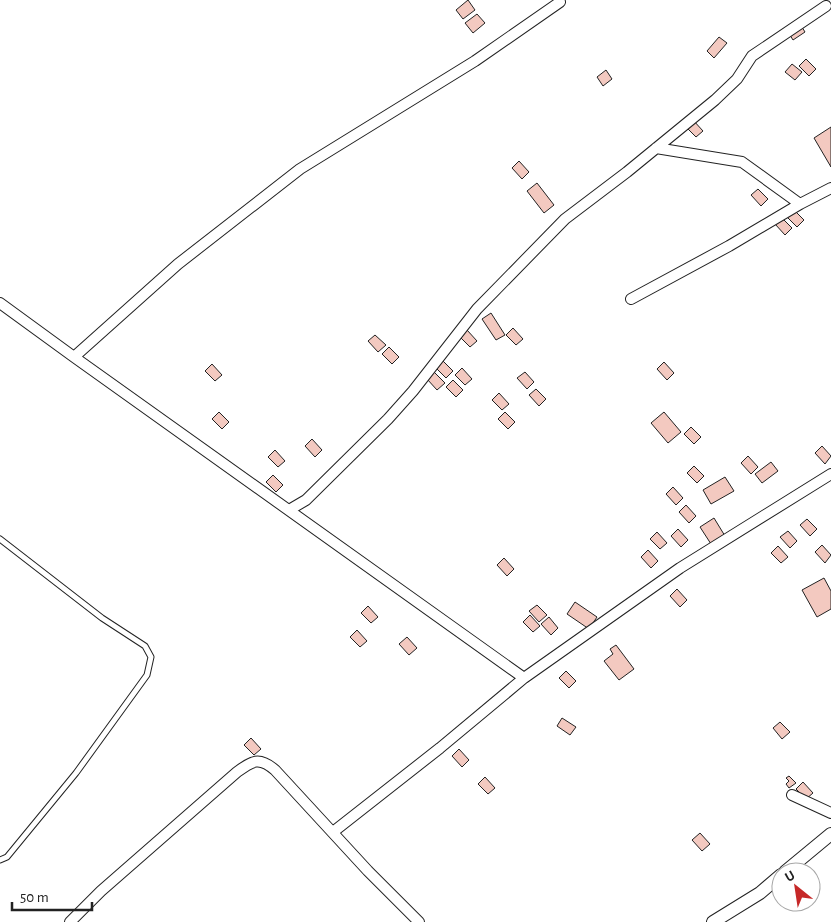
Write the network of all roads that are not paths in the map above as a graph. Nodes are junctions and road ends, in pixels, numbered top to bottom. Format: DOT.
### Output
graph roads {
  1 [pos="560,1"];
  2 [pos="824,3"];
  3 [pos="831,16"];
  4 [pos="656,148"];
  5 [pos="831,188"];
  6 [pos="800,204"];
  7 [pos="631,299"];
  8 [pos="0,303"];
  9 [pos="74,357"];
  10 [pos="831,474"];
  11 [pos="289,510"];
  12 [pos="0,539"];
  13 [pos="524,678"];
  14 [pos="792,795"];
  15 [pos="831,813"];
  16 [pos="333,832"];
  17 [pos="831,834"];
  18 [pos="0,860"];
  19 [pos="797,862"];
  20 [pos="771,884"];
  21 [pos="70,922"];
  22 [pos="419,922"];
  23 [pos="713,922"];
  1 -- 9 [label="street"];
  2 -- 3 [label="street"];
  2 -- 4 [label="street"];
  4 -- 6 [label="street"];
  4 -- 11 [label="street"];
  5 -- 6 [label="street"];
  6 -- 7 [label="street"];
  8 -- 9 [label="street"];
  9 -- 11 [label="street"];
  10 -- 13 [label="street"];
  11 -- 13 [label="street"];
  12 -- 18 [label="lane"];
  13 -- 16 [label="street"];
  14 -- 15 [label="street"];
  16 -- 21 [label="street"];
  16 -- 22 [label="street"];
  17 -- 19 [label="street"];
  20 -- 23 [label="street"];
}
